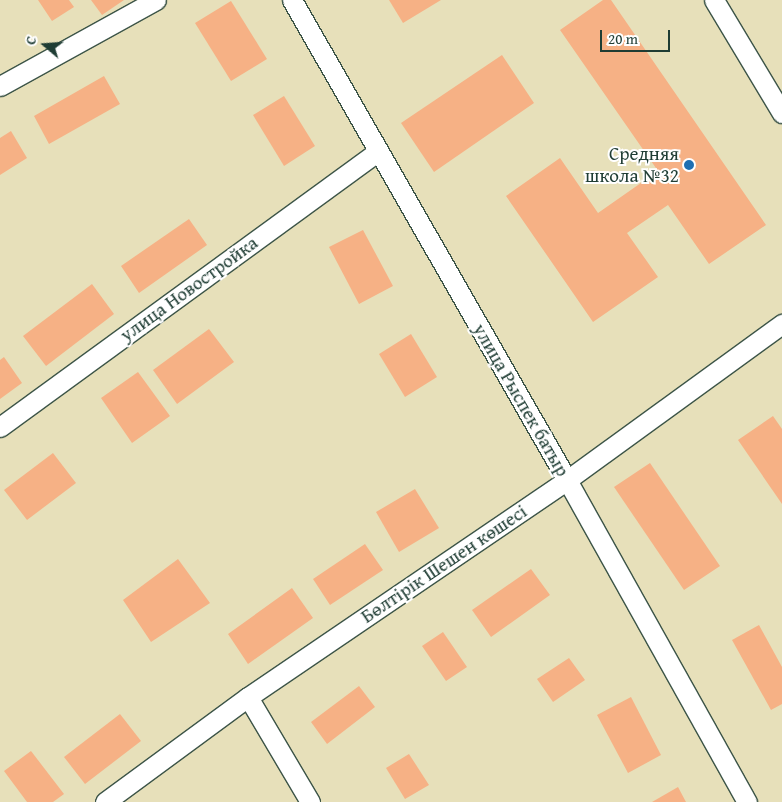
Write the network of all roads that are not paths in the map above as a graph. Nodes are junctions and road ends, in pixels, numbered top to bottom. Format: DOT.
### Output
graph roads {
  1 [pos="156,0"];
  2 [pos="292,0"];
  3 [pos="714,0"];
  4 [pos="0,86"];
  5 [pos="782,113"];
  6 [pos="378,151"];
  7 [pos="782,324"];
  8 [pos="0,427"];
  9 [pos="567,480"];
  10 [pos="248,696"];
  11 [pos="105,802"];
  12 [pos="310,802"];
  13 [pos="747,802"];
  1 -- 4 [label="street"];
  2 -- 6 [label="street, улица Рыспек батыр"];
  3 -- 5 [label="street"];
  6 -- 8 [label="street, улица Новостройка"];
  6 -- 9 [label="street, улица Рыспек батыр"];
  7 -- 9 [label="street, Бөлтірік Шешен көшесі"];
  9 -- 10 [label="street, Бөлтірік Шешен көшесі"];
  9 -- 13 [label="street, улица Рыспек батыр"];
  10 -- 11 [label="street, Бөлтірік Шешен көшесі"];
  10 -- 12 [label="street"];
}
